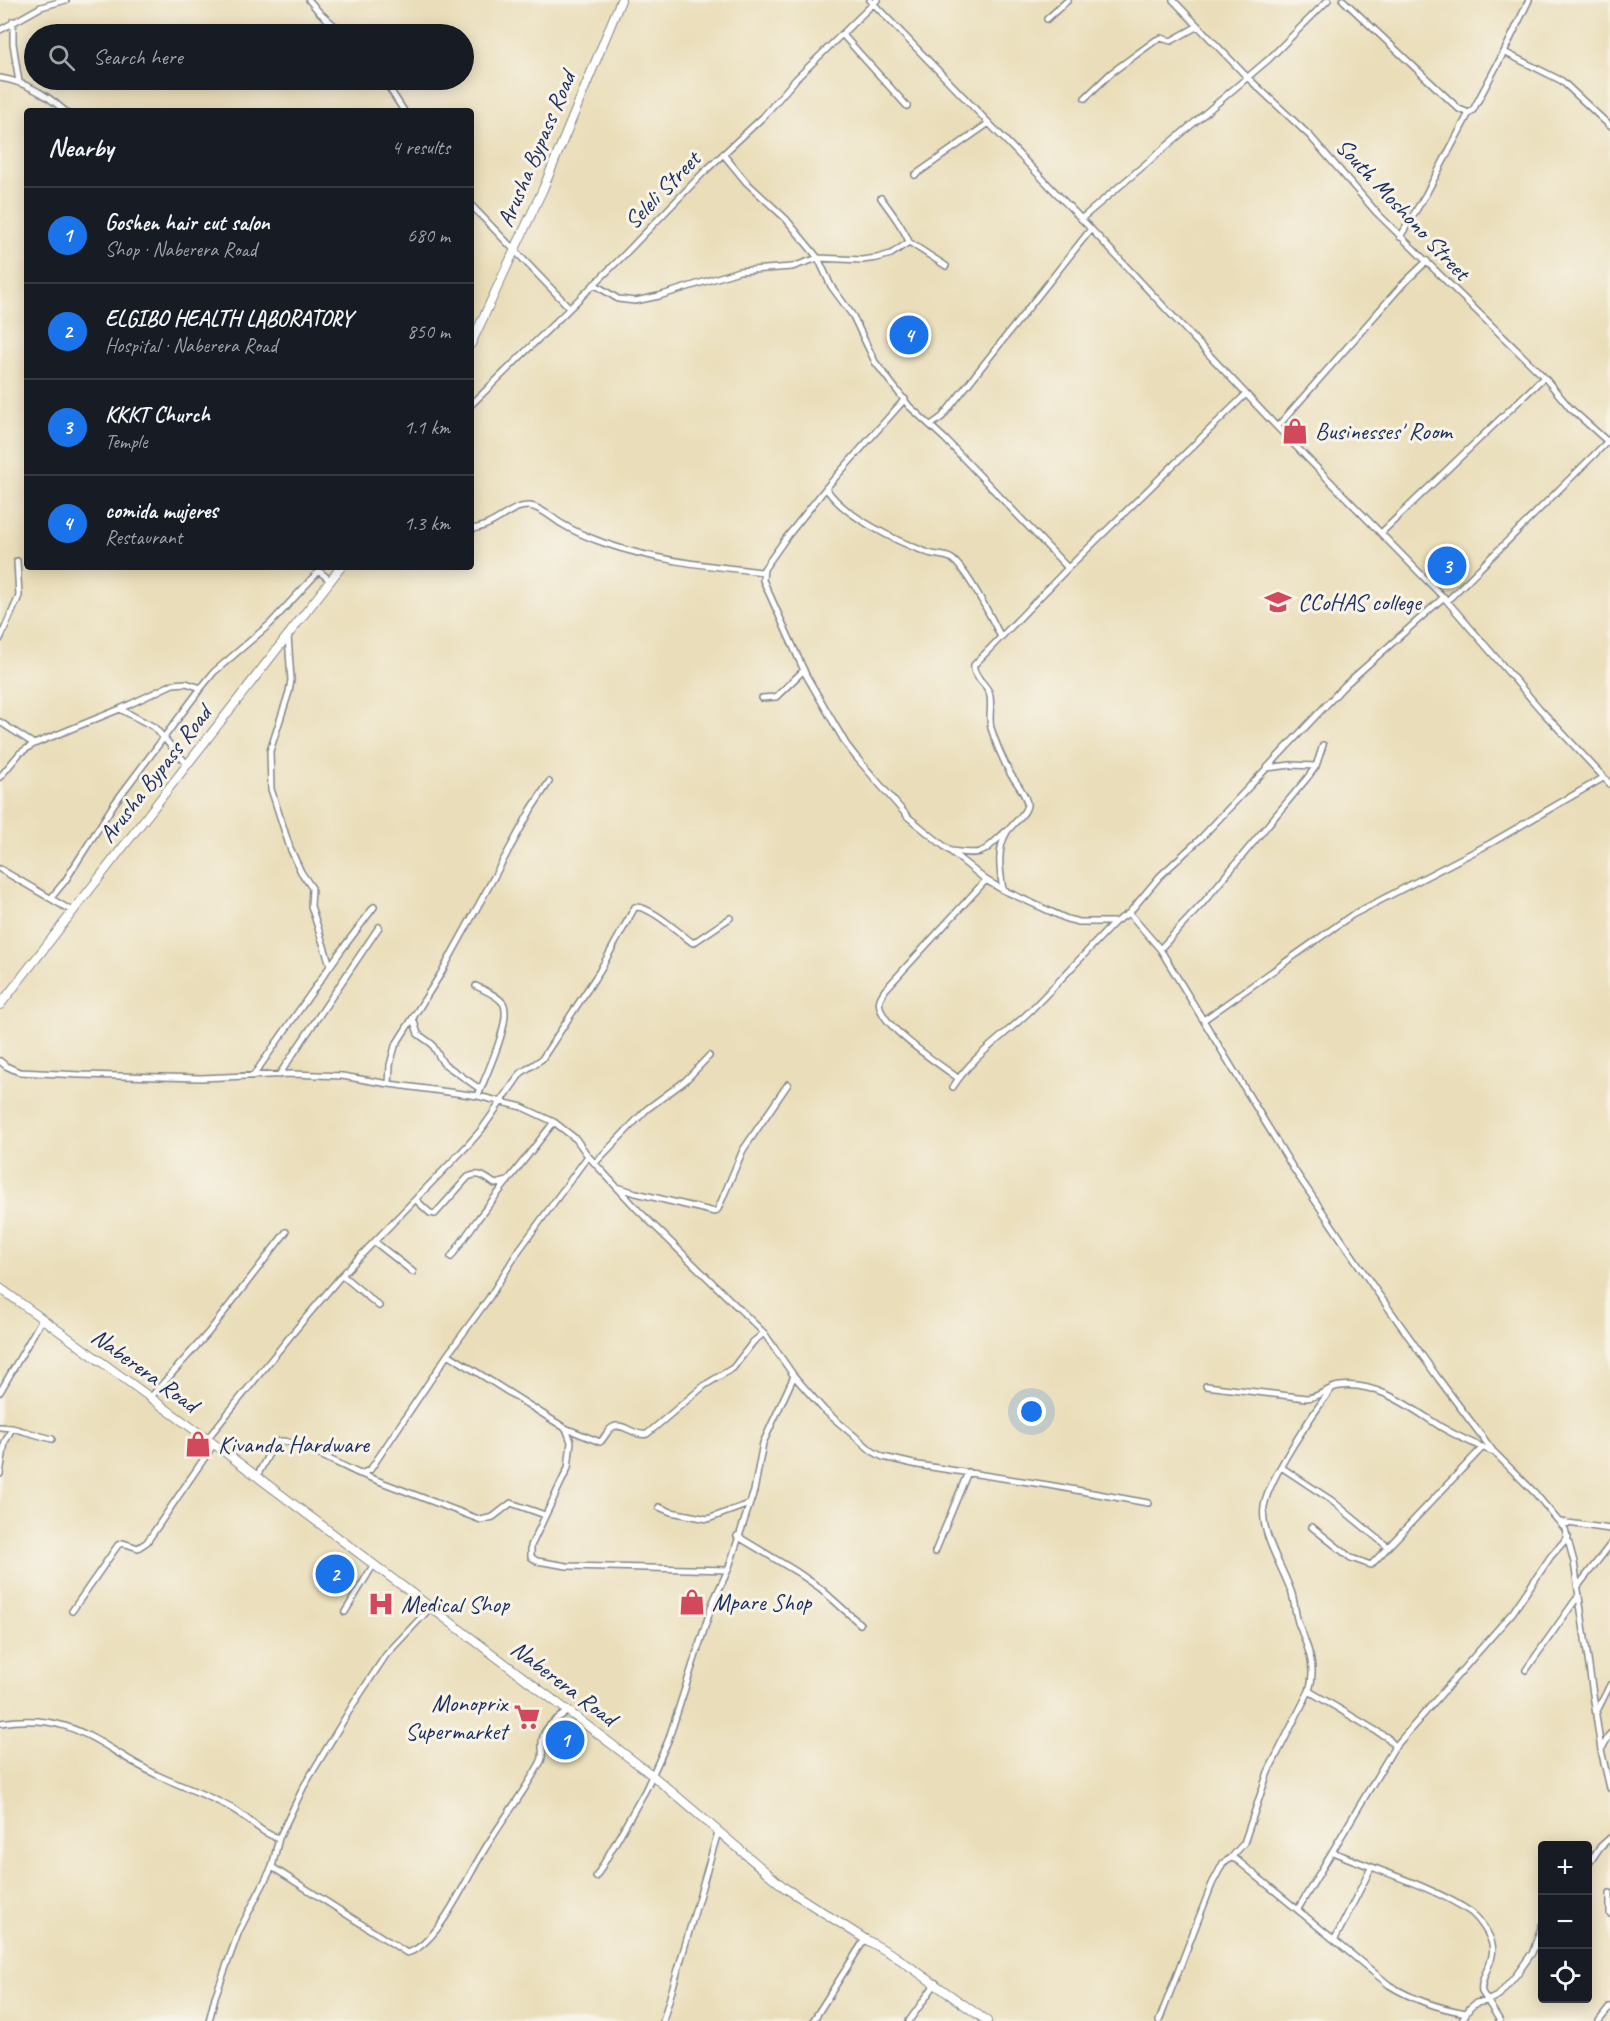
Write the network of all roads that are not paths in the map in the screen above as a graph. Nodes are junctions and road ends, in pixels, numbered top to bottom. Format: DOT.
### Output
graph roads {
  1 [pos="66,0"];
  2 [pos="309,0"];
  3 [pos="621,0"];
  4 [pos="1068,0"];
  5 [pos="1173,0"];
  6 [pos="1328,0"];
  7 [pos="1343,0"];
  8 [pos="1529,0"];
  9 [pos="873,1"];
  10 [pos="1047,19"];
  11 [pos="14,21"];
  12 [pos="332,24"];
  13 [pos="1198,26"];
  14 [pos="0,30"];
  15 [pos="842,34"];
  16 [pos="1504,52"];
  17 [pos="1247,77"];
  18 [pos="0,78"];
  19 [pos="19,82"];
  20 [pos="24,84"];
  21 [pos="36,90"];
  22 [pos="390,90"];
  23 [pos="1085,98"];
  24 [pos="907,106"];
  25 [pos="60,108"];
  26 [pos="402,108"];
  27 [pos="1469,113"];
  28 [pos="989,123"];
  29 [pos="1610,126"];
  30 [pos="723,154"];
  31 [pos="915,175"];
  32 [pos="881,198"];
  33 [pos="474,208"];
  34 [pos="1081,219"];
  35 [pos="1091,229"];
  36 [pos="1400,237"];
  37 [pos="909,242"];
  38 [pos="515,249"];
  39 [pos="818,258"];
  40 [pos="1427,261"];
  41 [pos="946,266"];
  42 [pos="594,284"];
  43 [pos="569,307"];
  44 [pos="474,338"];
  45 [pos="1544,377"];
  46 [pos="1246,394"];
  47 [pos="904,399"];
  48 [pos="474,402"];
  49 [pos="931,425"];
  50 [pos="1277,427"];
  51 [pos="1609,440"];
  52 [pos="826,488"];
  53 [pos="474,528"];
  54 [pos="1381,533"];
  55 [pos="17,561"];
  56 [pos="1068,568"];
  57 [pos="315,570"];
  58 [pos="317,570"];
  59 [pos="339,570"];
  60 [pos="763,572"];
  61 [pos="331,581"];
  62 [pos="1446,599"];
  63 [pos="288,636"];
  64 [pos="1001,637"];
  65 [pos="0,639"];
  66 [pos="804,670"];
  67 [pos="201,688"];
  68 [pos="762,698"];
  69 [pos="120,709"];
  70 [pos="0,722"];
  71 [pos="163,738"];
  72 [pos="34,744"];
  73 [pos="1323,745"];
  74 [pos="187,764"];
  75 [pos="1316,765"];
  76 [pos="1268,768"];
  77 [pos="0,777"];
  78 [pos="1603,778"];
  79 [pos="549,782"];
  80 [pos="1610,784"];
  81 [pos="1010,826"];
  82 [pos="949,851"];
  83 [pos="0,869"];
  84 [pos="986,880"];
  85 [pos="1003,890"];
  86 [pos="51,898"];
  87 [pos="374,907"];
  88 [pos="72,911"];
  89 [pos="1129,913"];
  90 [pos="730,918"];
  91 [pos="1115,922"];
  92 [pos="379,927"];
  93 [pos="1160,949"];
  94 [pos="330,965"];
  95 [pos="476,986"];
  96 [pos="0,1005"];
  97 [pos="413,1018"];
  98 [pos="1204,1019"];
  99 [pos="709,1056"];
  100 [pos="0,1061"];
  101 [pos="279,1075"];
  102 [pos="253,1076"];
  103 [pos="958,1078"];
  104 [pos="389,1084"];
  105 [pos="788,1084"];
  106 [pos="953,1087"];
  107 [pos="479,1092"];
  108 [pos="501,1101"];
  109 [pos="554,1122"];
  110 [pos="588,1156"];
  111 [pos="595,1163"];
  112 [pos="508,1181"];
  113 [pos="616,1186"];
  114 [pos="416,1200"];
  115 [pos="286,1232"];
  116 [pos="375,1242"];
  117 [pos="450,1257"];
  118 [pos="413,1272"];
  119 [pos="342,1275"];
  120 [pos="0,1288"];
  121 [pos="379,1306"];
  122 [pos="42,1319"];
  123 [pos="764,1333"];
  124 [pos="448,1354"];
  125 [pos="794,1376"];
  126 [pos="1206,1386"];
  127 [pos="1332,1388"];
  128 [pos="0,1392"];
  129 [pos="150,1398"];
  130 [pos="0,1427"];
  131 [pos="12,1428"];
  132 [pos="566,1428"];
  133 [pos="52,1439"];
  134 [pos="211,1442"];
  135 [pos="1483,1447"];
  136 [pos="1493,1451"];
  137 [pos="1281,1467"];
  138 [pos="968,1472"];
  139 [pos="0,1474"];
  140 [pos="362,1474"];
  141 [pos="257,1476"];
  142 [pos="1148,1503"];
  143 [pos="749,1504"];
  144 [pos="659,1507"];
  145 [pos="545,1515"];
  146 [pos="1561,1522"];
  147 [pos="1312,1527"];
  148 [pos="1610,1528"];
  149 [pos="737,1536"];
  150 [pos="1568,1537"];
  151 [pos="1610,1545"];
  152 [pos="1388,1547"];
  153 [pos="935,1552"];
  154 [pos="374,1564"];
  155 [pos="728,1570"];
  156 [pos="1577,1587"];
  157 [pos="1579,1595"];
  158 [pos="432,1607"];
  159 [pos="72,1611"];
  160 [pos="345,1612"];
  161 [pos="860,1624"];
  162 [pos="1527,1670"];
  163 [pos="1610,1685"];
  164 [pos="1310,1691"];
  165 [pos="568,1711"];
  166 [pos="1596,1713"];
  167 [pos="0,1723"];
  168 [pos="1610,1734"];
  169 [pos="1394,1748"];
  170 [pos="1601,1750"];
  171 [pos="652,1775"];
  172 [pos="1610,1788"];
  173 [pos="718,1832"];
  174 [pos="279,1838"];
  175 [pos="1610,1838"];
  176 [pos="1333,1852"];
  177 [pos="1230,1858"];
  178 [pos="1592,1858"];
  179 [pos="272,1867"];
  180 [pos="1371,1868"];
  181 [pos="596,1877"];
  182 [pos="1610,1893"];
  183 [pos="1298,1909"];
  184 [pos="1610,1914"];
  185 [pos="1538,1935"];
  186 [pos="865,1939"];
  187 [pos="1335,1939"];
  188 [pos="936,1983"];
  189 [pos="1488,2001"];
  190 [pos="1610,2007"];
  191 [pos="1466,2013"];
  192 [pos="209,2021"];
  193 [pos="663,2021"];
  194 [pos="813,2021"];
  195 [pos="909,2021"];
  196 [pos="987,2021"];
  197 [pos="1159,2021"];
  198 [pos="1461,2021"];
  199 [pos="1500,2021"];
  200 [pos="1599,2021"];
  1 -- 11 [label="street"];
  2 -- 12 [label="street"];
  3 -- 38 [label="main road, Arusha Bypass Road"];
  4 -- 10 [label="street"];
  5 -- 13 [label="street, South Moshono Street"];
  6 -- 17 [label="street"];
  7 -- 27 [label="street"];
  8 -- 16 [label="street"];
  9 -- 15 [label="street, Seleli Street"];
  9 -- 28 [label="street"];
  11 -- 14 [label="street"];
  11 -- 19 [label="street"];
  13 -- 17 [label="street, South Moshono Street"];
  13 -- 23 [label="street"];
  15 -- 24 [label="street"];
  15 -- 30 [label="street, Seleli Street"];
  16 -- 27 [label="street"];
  16 -- 29 [label="street"];
  17 -- 34 [label="street"];
  17 -- 36 [label="street, South Moshono Street"];
  18 -- 19 [label="street"];
  19 -- 20 [label="street"];
  21 -- 25 [label="street"];
  22 -- 26 [label="street"];
  27 -- 36 [label="street"];
  28 -- 31 [label="street"];
  28 -- 34 [label="street"];
  30 -- 39 [label="street"];
  30 -- 42 [label="street, Seleli Street"];
  32 -- 37 [label="street"];
  33 -- 38 [label="street"];
  34 -- 35 [label="street"];
  35 -- 46 [label="street"];
  35 -- 49 [label="street"];
  36 -- 40 [label="street, South Moshono Street"];
  37 -- 39 [label="street"];
  37 -- 41 [label="street"];
  38 -- 43 [label="street"];
  38 -- 44 [label="main road, Arusha Bypass Road"];
  39 -- 42 [label="street"];
  39 -- 47 [label="street"];
  40 -- 45 [label="street, South Moshono Street"];
  40 -- 50 [label="street"];
  42 -- 43 [label="street, Seleli Street"];
  43 -- 48 [label="street, Seleli Street"];
  45 -- 51 [label="street, South Moshono Street"];
  45 -- 54 [label="street"];
  46 -- 50 [label="street"];
  46 -- 56 [label="street"];
  47 -- 49 [label="street"];
  47 -- 52 [label="street"];
  49 -- 56 [label="street"];
  50 -- 54 [label="street"];
  51 -- 62 [label="street"];
  52 -- 60 [label="street"];
  52 -- 64 [label="street"];
  53 -- 60 [label="street"];
  54 -- 62 [label="street"];
  55 -- 65 [label="street"];
  56 -- 64 [label="street"];
  57 -- 67 [label="street"];
  58 -- 61 [label="street"];
  59 -- 61 [label="main road, Arusha Bypass Road"];
  60 -- 66 [label="street"];
  61 -- 63 [label="main road, Arusha Bypass Road"];
  62 -- 76 [label="street"];
  62 -- 78 [label="street"];
  63 -- 74 [label="main road, Arusha Bypass Road"];
  63 -- 94 [label="street"];
  64 -- 81 [label="street"];
  66 -- 68 [label="street"];
  66 -- 82 [label="street"];
  67 -- 69 [label="street"];
  67 -- 71 [label="street"];
  69 -- 71 [label="street"];
  69 -- 72 [label="street"];
  70 -- 72 [label="street"];
  71 -- 74 [label="street"];
  71 -- 86 [label="street"];
  72 -- 77 [label="street"];
  73 -- 75 [label="street"];
  74 -- 88 [label="main road, Arusha Bypass Road"];
  75 -- 76 [label="street"];
  75 -- 93 [label="street"];
  76 -- 89 [label="street"];
  78 -- 80 [label="street"];
  78 -- 98 [label="street"];
  79 -- 97 [label="street"];
  81 -- 82 [label="street"];
  81 -- 85 [label="street"];
  82 -- 84 [label="street"];
  83 -- 86 [label="street"];
  84 -- 85 [label="street"];
  84 -- 103 [label="street"];
  85 -- 91 [label="street"];
  86 -- 88 [label="street"];
  87 -- 94 [label="street"];
  88 -- 96 [label="main road, Arusha Bypass Road"];
  89 -- 91 [label="street"];
  89 -- 93 [label="street"];
  90 -- 108 [label="street"];
  91 -- 103 [label="street"];
  92 -- 101 [label="street"];
  93 -- 98 [label="street"];
  94 -- 102 [label="street"];
  95 -- 107 [label="street"];
  97 -- 104 [label="street"];
  97 -- 107 [label="street"];
  98 -- 136 [label="street"];
  99 -- 111 [label="street"];
  100 -- 102 [label="street"];
  101 -- 102 [label="street"];
  101 -- 104 [label="street"];
  103 -- 106 [label="street"];
  104 -- 107 [label="street"];
  105 -- 113 [label="street"];
  107 -- 108 [label="street"];
  108 -- 109 [label="street"];
  108 -- 114 [label="street"];
  109 -- 110 [label="street"];
  109 -- 112 [label="street"];
  110 -- 111 [label="street"];
  110 -- 124 [label="street"];
  111 -- 113 [label="street"];
  112 -- 114 [label="street"];
  112 -- 117 [label="street"];
  113 -- 123 [label="street"];
  114 -- 116 [label="street"];
  115 -- 129 [label="street"];
  116 -- 118 [label="street"];
  116 -- 119 [label="street"];
  119 -- 121 [label="street"];
  119 -- 134 [label="street"];
  120 -- 122 [label="street, Naberera Road"];
  122 -- 128 [label="street"];
  122 -- 129 [label="street, Naberera Road"];
  123 -- 125 [label="street"];
  123 -- 132 [label="street"];
  124 -- 132 [label="street"];
  124 -- 140 [label="street"];
  125 -- 138 [label="street"];
  125 -- 143 [label="street"];
  126 -- 127 [label="street"];
  127 -- 135 [label="street"];
  127 -- 137 [label="street"];
  129 -- 134 [label="street, Naberera Road"];
  130 -- 131 [label="street"];
  131 -- 133 [label="street"];
  131 -- 139 [label="street"];
  132 -- 145 [label="street"];
  134 -- 141 [label="street, Naberera Road"];
  134 -- 159 [label="street"];
  135 -- 136 [label="street"];
  135 -- 152 [label="street"];
  136 -- 146 [label="street"];
  137 -- 152 [label="street"];
  137 -- 164 [label="street"];
  138 -- 142 [label="street"];
  138 -- 153 [label="street"];
  140 -- 141 [label="street"];
  140 -- 145 [label="street"];
  141 -- 154 [label="street, Naberera Road"];
  143 -- 144 [label="street"];
  143 -- 149 [label="street"];
  145 -- 155 [label="street"];
  146 -- 148 [label="street"];
  146 -- 150 [label="street"];
  147 -- 152 [label="street"];
  149 -- 155 [label="street"];
  149 -- 161 [label="street"];
  150 -- 156 [label="street"];
  150 -- 169 [label="street"];
  151 -- 156 [label="street"];
  154 -- 158 [label="street, Naberera Road"];
  154 -- 160 [label="street"];
  155 -- 171 [label="street"];
  156 -- 157 [label="street"];
  157 -- 162 [label="street"];
  157 -- 166 [label="street"];
  158 -- 165 [label="street, Naberera Road"];
  158 -- 174 [label="street"];
  163 -- 166 [label="street"];
  164 -- 169 [label="street"];
  164 -- 177 [label="street"];
  165 -- 171 [label="street, Naberera Road"];
  165 -- 179 [label="street"];
  166 -- 170 [label="street"];
  167 -- 174 [label="street"];
  168 -- 170 [label="street"];
  169 -- 176 [label="street"];
  170 -- 172 [label="street"];
  171 -- 173 [label="street, Naberera Road"];
  171 -- 181 [label="street"];
  173 -- 186 [label="street, Naberera Road"];
  173 -- 193 [label="street"];
  174 -- 179 [label="street"];
  175 -- 178 [label="street"];
  176 -- 180 [label="street"];
  176 -- 183 [label="street"];
  177 -- 183 [label="street"];
  177 -- 197 [label="street"];
  179 -- 192 [label="street"];
  180 -- 187 [label="street"];
  180 -- 189 [label="street"];
  182 -- 184 [label="street"];
  183 -- 187 [label="street"];
  185 -- 189 [label="street"];
  186 -- 188 [label="street, Naberera Road"];
  186 -- 194 [label="street"];
  187 -- 191 [label="street"];
  188 -- 195 [label="street"];
  188 -- 196 [label="street, Naberera Road"];
  189 -- 191 [label="street"];
  189 -- 199 [label="street"];
  190 -- 200 [label="street"];
  191 -- 198 [label="street"];
}
